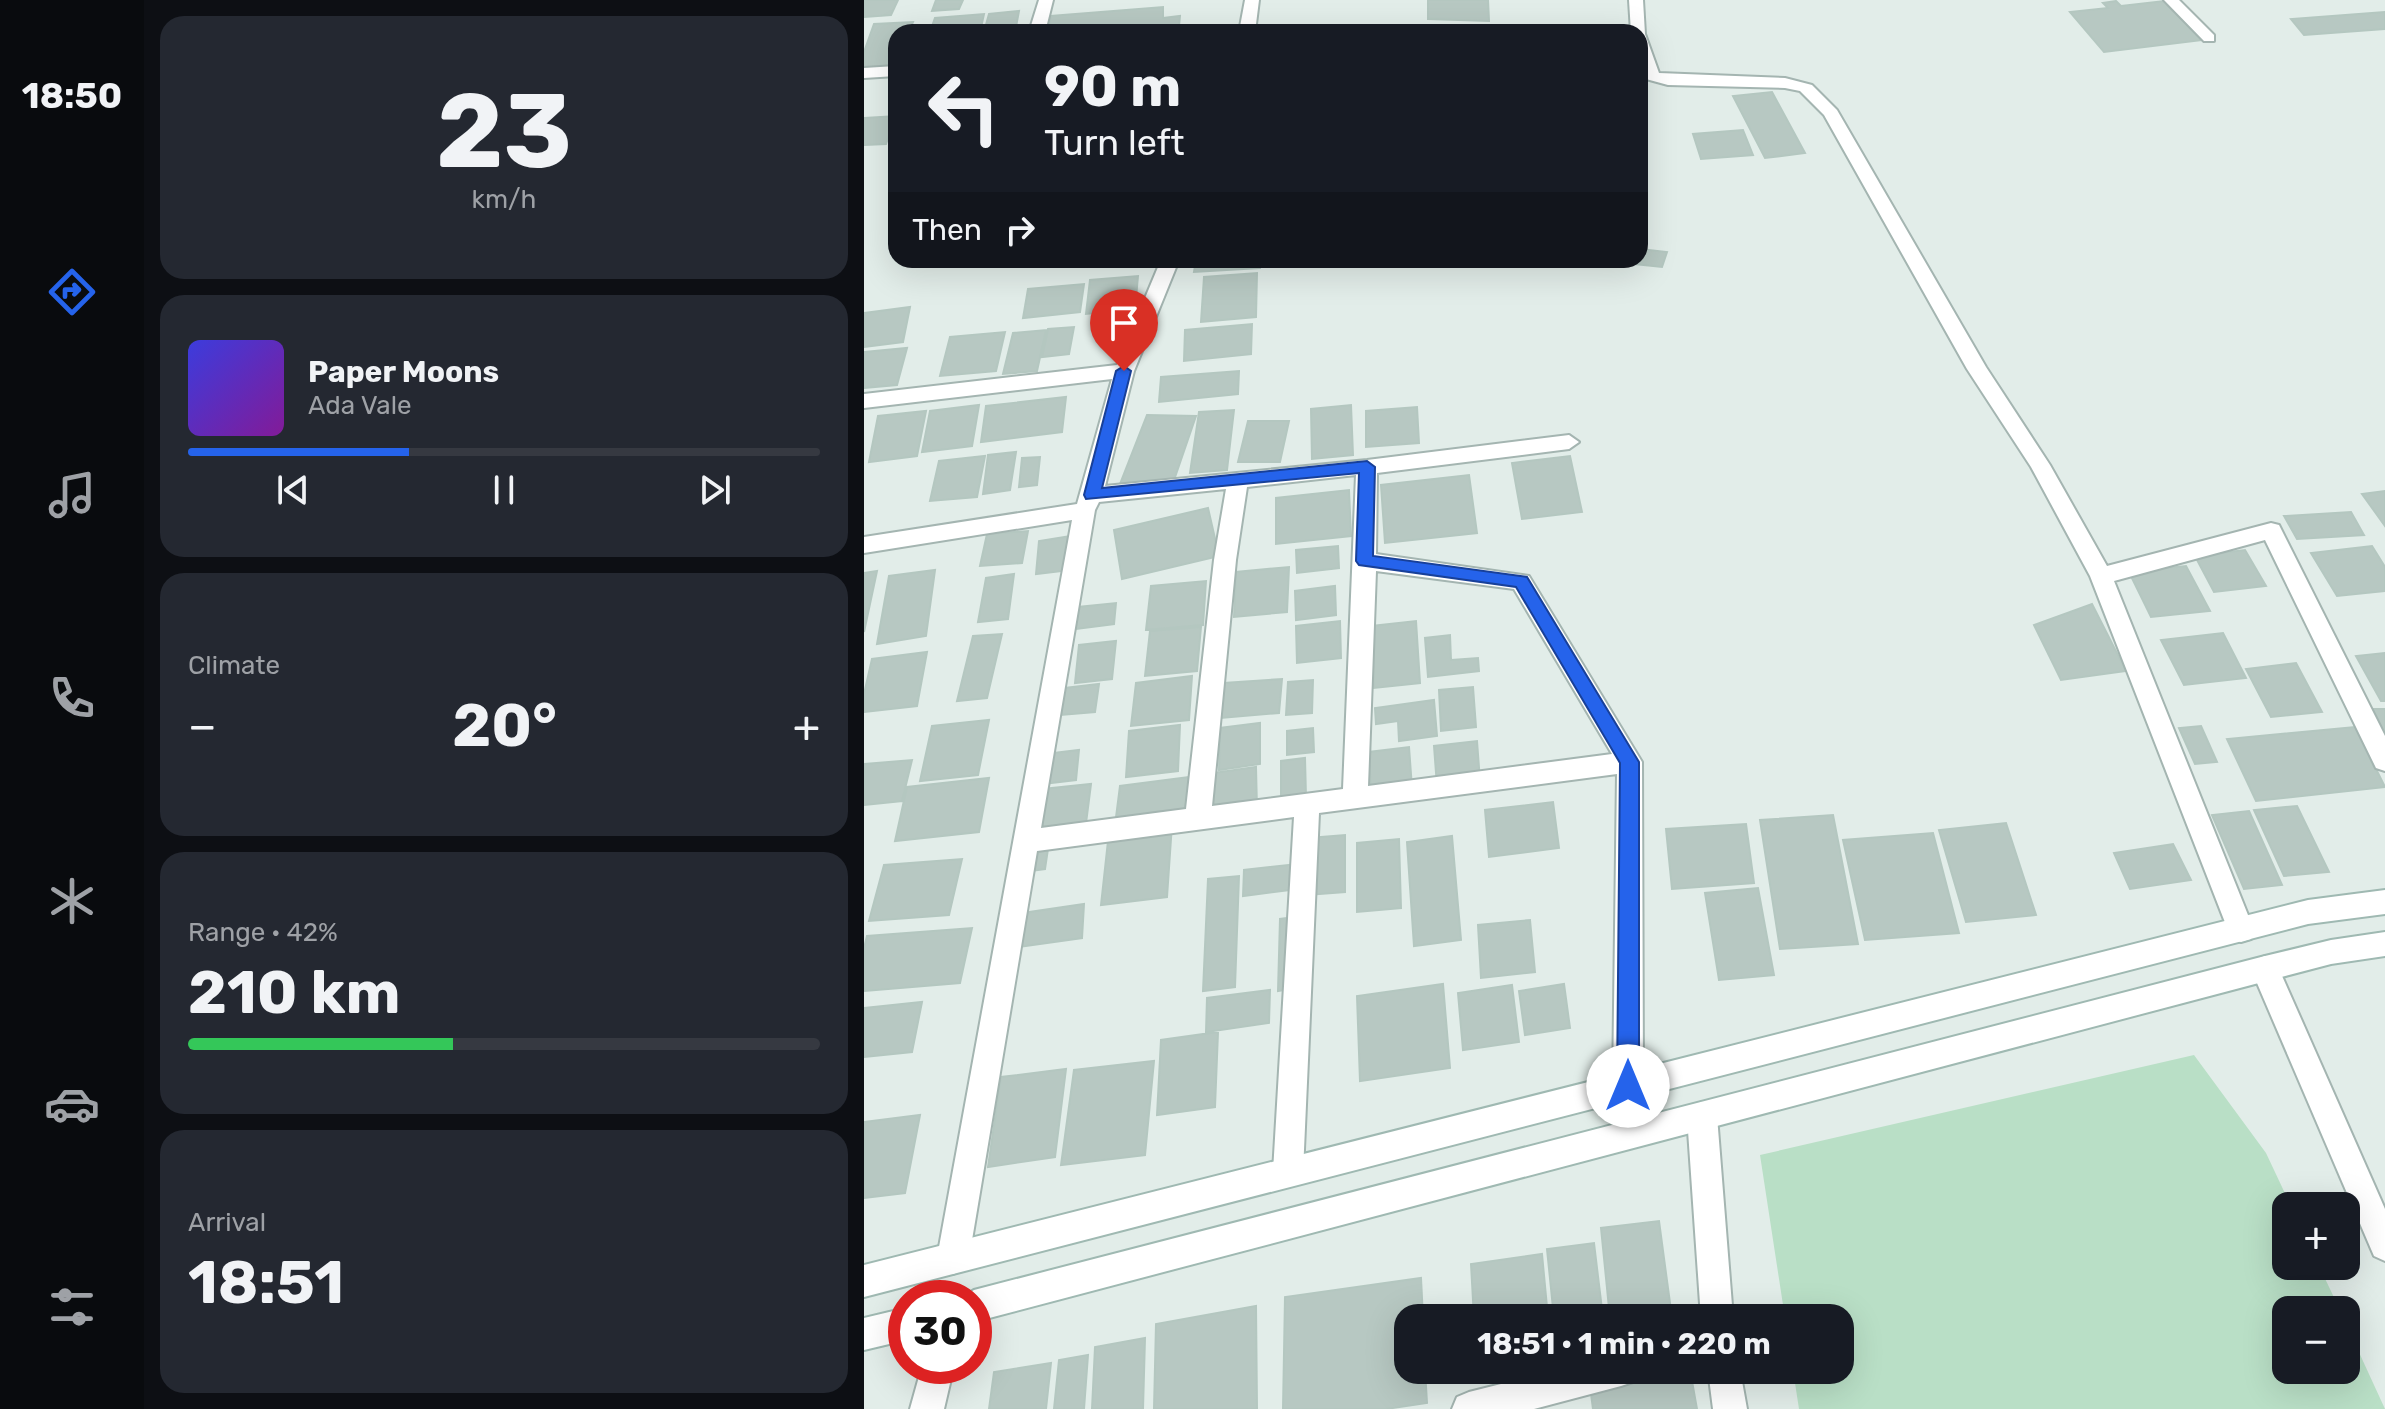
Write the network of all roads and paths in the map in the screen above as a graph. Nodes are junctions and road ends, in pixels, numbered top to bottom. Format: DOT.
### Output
graph roads {
  1 [pos="1046,0"];
  2 [pos="1271,0"];
  3 [pos="1636,0"];
  4 [pos="2171,0"];
  5 [pos="1252,1"];
  6 [pos="1039,24"];
  7 [pos="1248,24"];
  8 [pos="1639,24"];
  9 [pos="2209,38"];
  10 [pos="1648,69"];
  11 [pos="888,72"];
  12 [pos="864,73"];
  13 [pos="1167,268"];
  14 [pos="1124,371"];
  15 [pos="864,401"];
  16 [pos="1569,442"];
  17 [pos="1367,467"];
  18 [pos="1238,480"];
  19 [pos="1088,502"];
  20 [pos="864,545"];
  21 [pos="1365,561"];
  22 [pos="2101,576"];
  23 [pos="2385,761"];
  24 [pos="1630,762"];
  25 [pos="1355,798"];
  26 [pos="1307,805"];
  27 [pos="1198,819"];
  28 [pos="1026,841"];
  29 [pos="2385,902"];
  30 [pos="2241,930"];
  31 [pos="2385,944"];
  32 [pos="2265,969"];
  33 [pos="1628,1086"];
  34 [pos="1702,1116"];
  35 [pos="1288,1172"];
  36 [pos="2385,1245"];
  37 [pos="953,1258"];
  38 [pos="864,1281"];
  39 [pos="992,1301"];
  40 [pos="1716,1304"];
  41 [pos="888,1328"];
  42 [pos="864,1334"];
  43 [pos="933,1384"];
  44 [pos="1566,1384"];
  45 [pos="1726,1384"];
  46 [pos="927,1409"];
  47 [pos="1469,1409"];
  48 [pos="1730,1409"];
  1 -- 6 [label="street"];
  2 -- 5 [label="street"];
  3 -- 8 [label="street"];
  4 -- 9 [label="street"];
  5 -- 7 [label="street"];
  10 -- 22 [label="street"];
  11 -- 12 [label="street"];
  13 -- 14 [label="street"];
  14 -- 15 [label="street"];
  14 -- 19 [label="street"];
  16 -- 17 [label="street"];
  17 -- 18 [label="street"];
  17 -- 21 [label="street"];
  18 -- 19 [label="street"];
  18 -- 27 [label="street"];
  19 -- 20 [label="street"];
  19 -- 28 [label="street"];
  21 -- 24 [label="street"];
  21 -- 25 [label="street"];
  22 -- 23 [label="street"];
  22 -- 30 [label="street"];
  24 -- 25 [label="street"];
  24 -- 33 [label="street"];
  25 -- 26 [label="street"];
  26 -- 27 [label="street"];
  26 -- 35 [label="street"];
  27 -- 28 [label="street"];
  28 -- 37 [label="street"];
  29 -- 30 [label="street"];
  30 -- 33 [label="street"];
  31 -- 32 [label="street"];
  32 -- 34 [label="street"];
  32 -- 36 [label="street"];
  33 -- 35 [label="street"];
  34 -- 39 [label="street"];
  34 -- 40 [label="street"];
  35 -- 37 [label="street"];
  37 -- 38 [label="street"];
  41 -- 42 [label="street"];
  43 -- 46 [label="street"];
  44 -- 47 [label="street"];
  45 -- 48 [label="street"];
}
